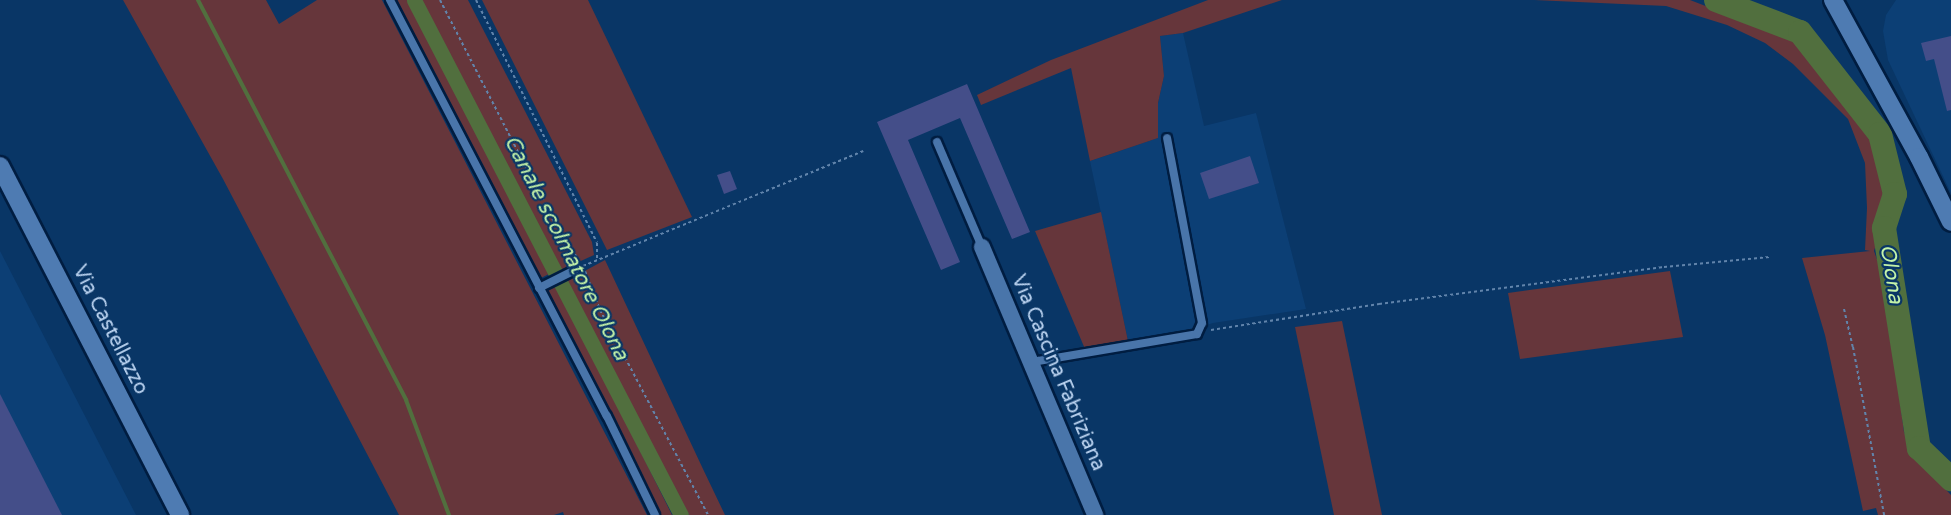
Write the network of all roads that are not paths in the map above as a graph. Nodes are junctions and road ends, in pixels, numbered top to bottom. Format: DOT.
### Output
graph roads {
  1 [pos="390,0"];
  2 [pos="1833,0"];
  3 [pos="1167,138"];
  4 [pos="937,142"];
  5 [pos="0,166"];
  6 [pos="1951,222"];
  7 [pos="982,247"];
  8 [pos="579,268"];
  9 [pos="539,287"];
  10 [pos="1030,365"];
  11 [pos="180,515"];
  12 [pos="655,515"];
  13 [pos="1095,515"];
  1 -- 9 [label="lane"];
  2 -- 6 [label="street"];
  3 -- 10 [label="lane"];
  4 -- 7 [label="lane"];
  5 -- 11 [label="street, Via Castellazzo"];
  7 -- 10 [label="street, Via Cascina Fabriziana"];
  8 -- 9 [label="lane"];
  9 -- 12 [label="lane"];
  10 -- 13 [label="street, Via Cascina Fabriziana"];
}
